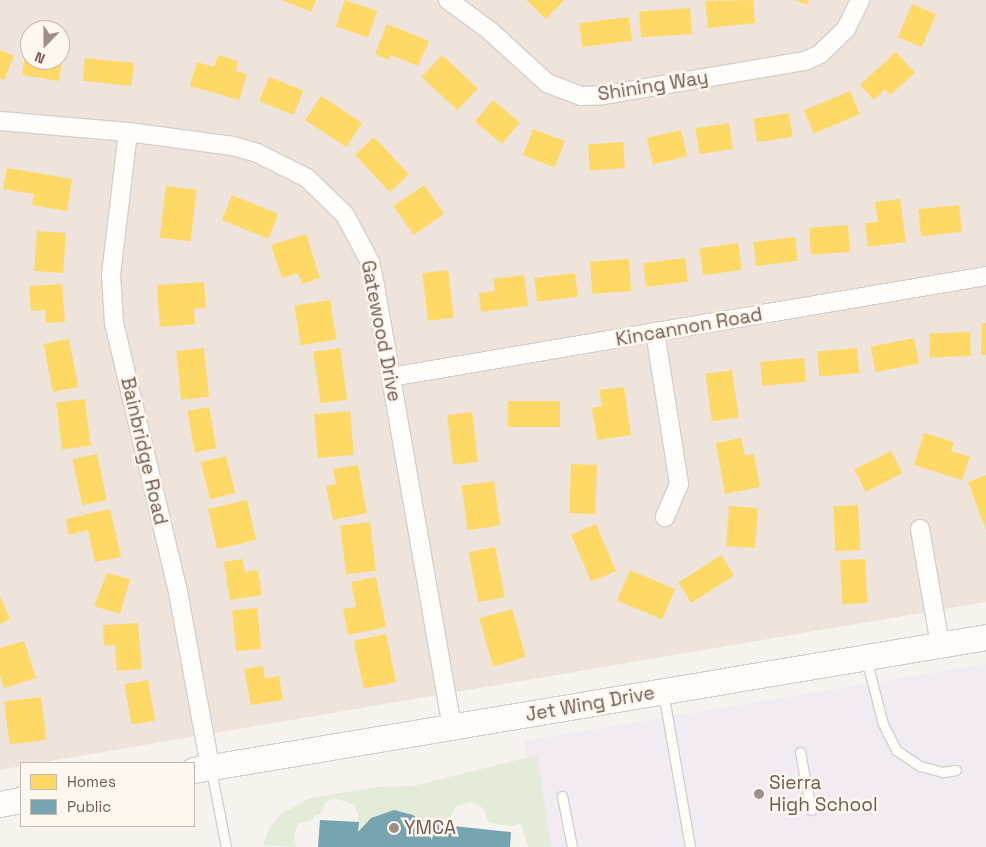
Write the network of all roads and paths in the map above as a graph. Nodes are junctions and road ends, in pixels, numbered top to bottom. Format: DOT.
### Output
graph roads {
  1 [pos="448,0"];
  2 [pos="860,0"];
  3 [pos="0,121"];
  4 [pos="128,132"];
  5 [pos="986,276"];
  6 [pos="655,332"];
  7 [pos="391,377"];
  8 [pos="665,517"];
  9 [pos="920,529"];
  10 [pos="986,637"];
  11 [pos="940,645"];
  12 [pos="866,658"];
  13 [pos="663,692"];
  14 [pos="452,727"];
  15 [pos="800,752"];
  16 [pos="202,768"];
  17 [pos="956,770"];
  18 [pos="562,796"];
  19 [pos="20,800"];
  20 [pos="0,804"];
  21 [pos="811,810"];
  22 [pos="226,847"];
  23 [pos="572,847"];
  24 [pos="690,847"];
  1 -- 2 [label="street, Shining Way"];
  3 -- 4 [label="street, Gatewood Drive"];
  4 -- 7 [label="street, Gatewood Drive"];
  4 -- 16 [label="street, Bainbridge Road"];
  5 -- 6 [label="street, Kincannon Road"];
  6 -- 7 [label="street, Kincannon Road"];
  6 -- 8 [label="street"];
  7 -- 14 [label="street, Gatewood Drive"];
  9 -- 11 [label="street"];
  10 -- 11 [label="main road, Jet Wing Drive"];
  11 -- 12 [label="main road, Jet Wing Drive"];
  12 -- 13 [label="main road, Jet Wing Drive"];
  12 -- 17 [label="lane"];
  13 -- 14 [label="main road, Jet Wing Drive"];
  13 -- 24 [label="lane"];
  14 -- 16 [label="main road, Jet Wing Drive"];
  15 -- 21 [label="lane"];
  16 -- 22 [label="lane"];
  18 -- 23 [label="lane"];
  19 -- 20 [label="main road"];
}
